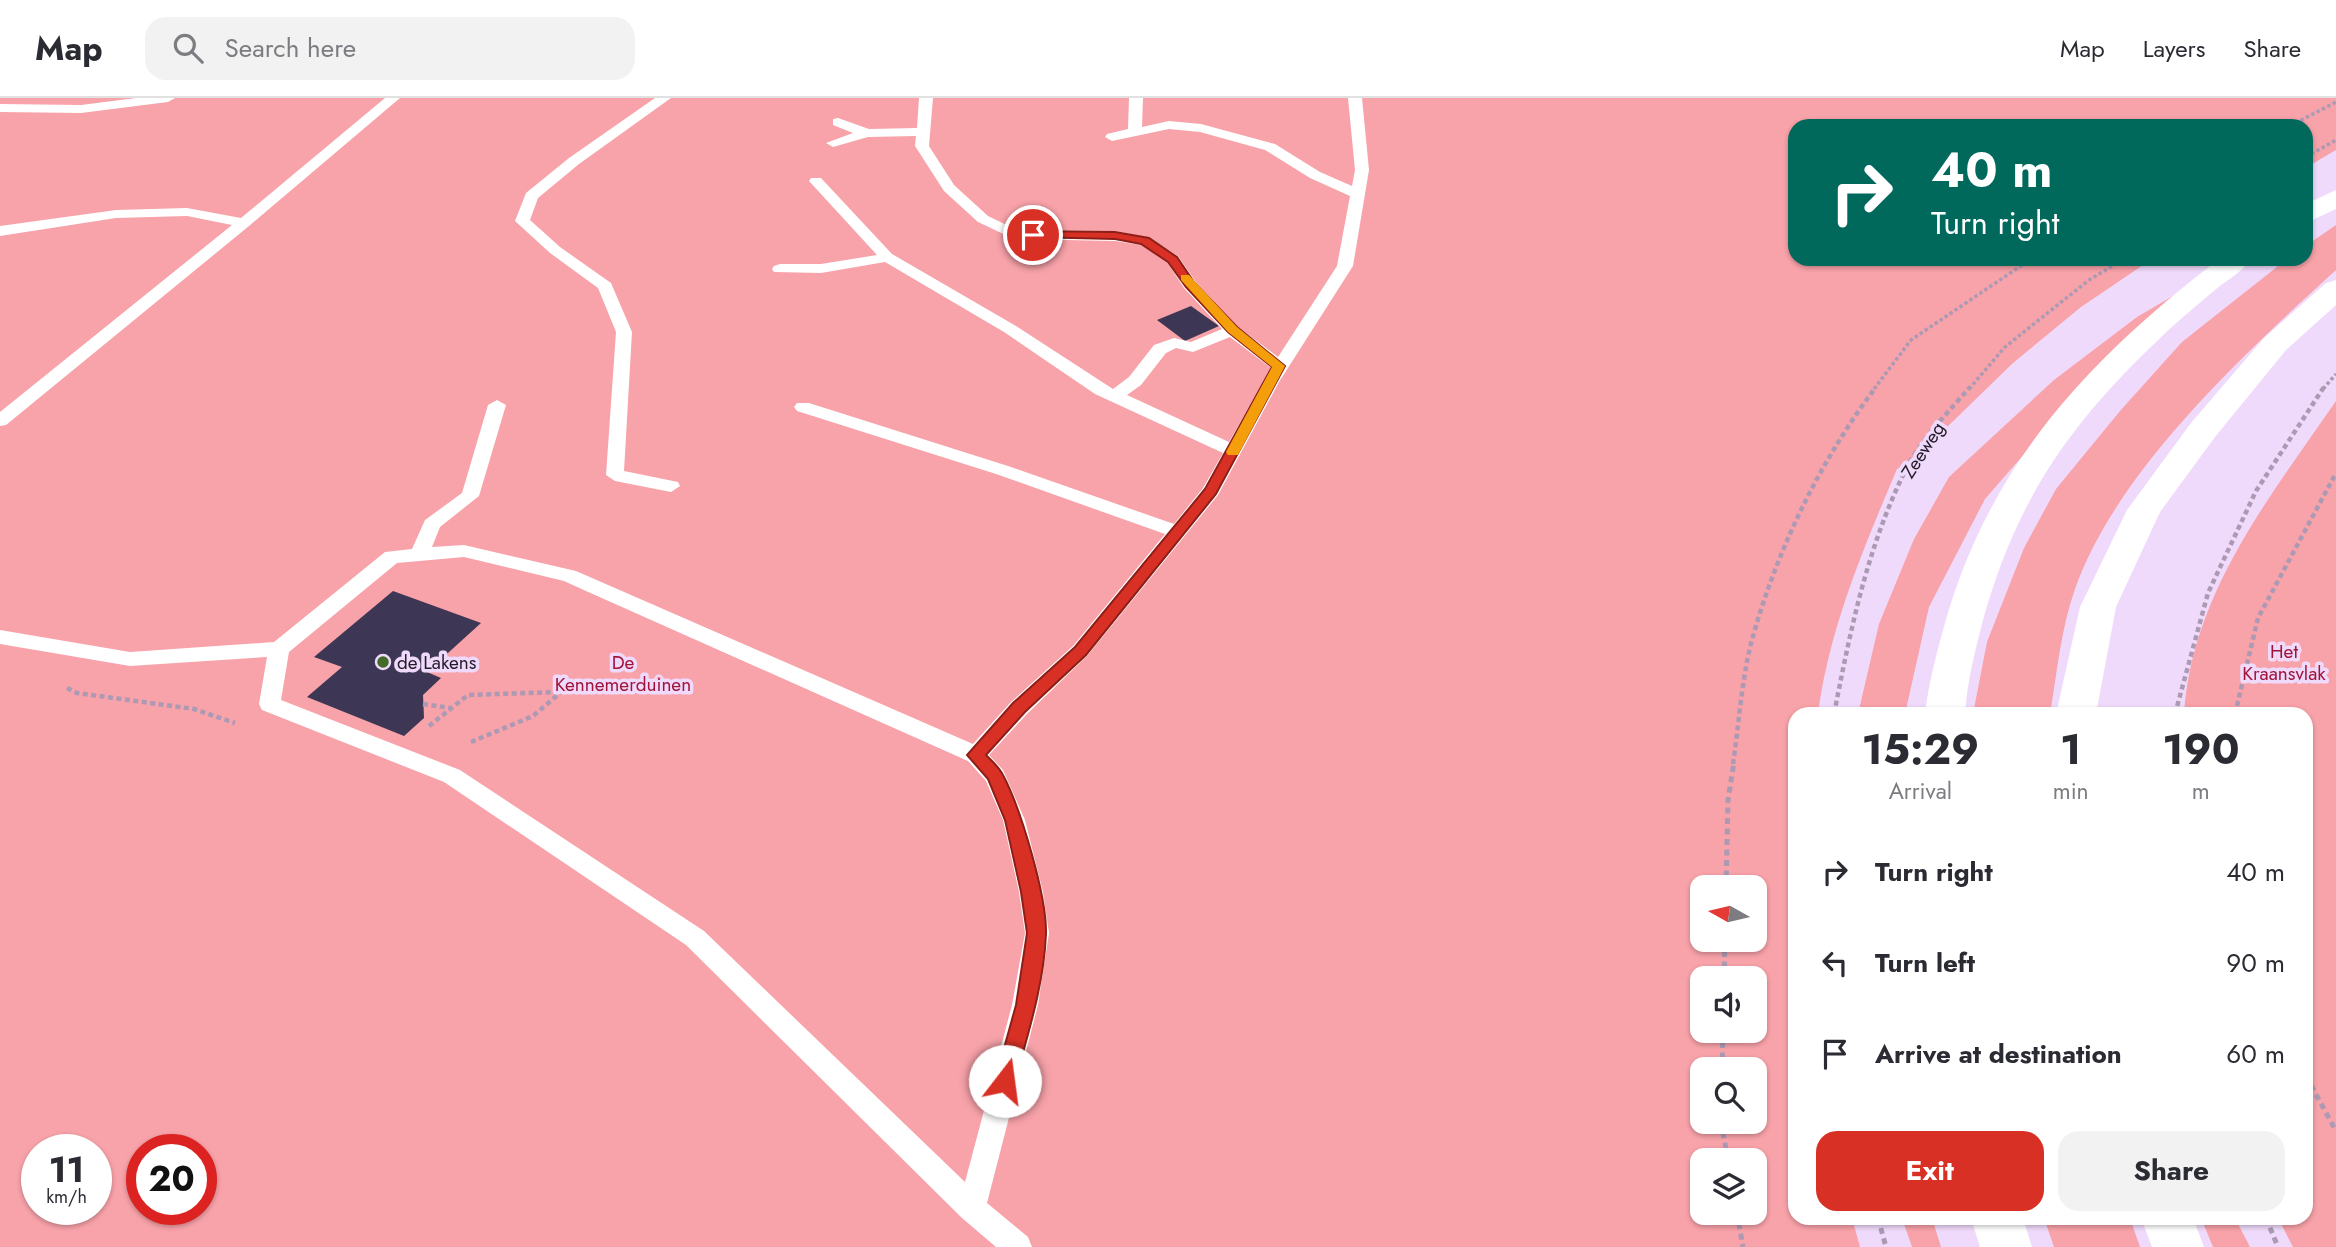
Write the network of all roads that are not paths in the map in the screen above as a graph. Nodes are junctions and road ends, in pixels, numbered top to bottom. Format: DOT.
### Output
graph roads {
  1 [pos="168,98"];
  2 [pos="393,98"];
  3 [pos="664,98"];
  4 [pos="926,98"];
  5 [pos="1136,98"];
  6 [pos="1356,98"];
  7 [pos="0,108"];
  8 [pos="838,122"];
  9 [pos="867,132"];
  10 [pos="923,132"];
  11 [pos="1135,132"];
  12 [pos="1112,138"];
  13 [pos="833,143"];
  14 [pos="816,181"];
  15 [pos="1358,194"];
  16 [pos="2336,198"];
  17 [pos="2313,211"];
  18 [pos="244,223"];
  19 [pos="0,231"];
  20 [pos="887,257"];
  21 [pos="2229,266"];
  22 [pos="780,269"];
  23 [pos="2336,289"];
  24 [pos="1233,330"];
  25 [pos="1279,366"];
  26 [pos="1115,396"];
  27 [pos="497,405"];
  28 [pos="803,407"];
  29 [pos="0,421"];
  30 [pos="1233,452"];
  31 [pos="671,486"];
  32 [pos="1178,532"];
  33 [pos="419,555"];
  34 [pos="0,638"];
  35 [pos="279,649"];
  36 [pos="1946,707"];
  37 [pos="2077,707"];
  38 [pos="976,755"];
  39 [pos="972,1208"];
  40 [pos="1999,1225"];
  41 [pos="2169,1225"];
  42 [pos="1018,1247"];
  43 [pos="2006,1247"];
  44 [pos="2178,1247"];
  1 -- 7 [label="lane"];
  2 -- 18 [label="lane"];
  3 -- 31 [label="lane"];
  4 -- 10 [label="lane"];
  5 -- 11 [label="lane"];
  6 -- 15 [label="lane"];
  8 -- 9 [label="lane"];
  9 -- 10 [label="lane"];
  9 -- 13 [label="lane"];
  10 -- 24 [label="lane"];
  11 -- 12 [label="lane"];
  11 -- 15 [label="lane"];
  14 -- 20 [label="lane"];
  15 -- 25 [label="lane"];
  16 -- 17 [label="main road"];
  18 -- 19 [label="lane"];
  18 -- 29 [label="lane"];
  20 -- 22 [label="lane"];
  20 -- 26 [label="lane"];
  21 -- 36 [label="main road"];
  23 -- 37 [label="main road"];
  24 -- 25 [label="lane"];
  24 -- 26 [label="lane"];
  25 -- 30 [label="lane"];
  26 -- 30 [label="lane"];
  27 -- 33 [label="lane"];
  28 -- 32 [label="lane"];
  30 -- 32 [label="lane"];
  32 -- 38 [label="lane"];
  33 -- 35 [label="lane"];
  33 -- 38 [label="lane"];
  34 -- 35 [label="lane"];
  35 -- 39 [label="lane"];
  38 -- 39 [label="lane"];
  39 -- 42 [label="lane"];
  40 -- 43 [label="main road"];
  41 -- 44 [label="main road"];
}
